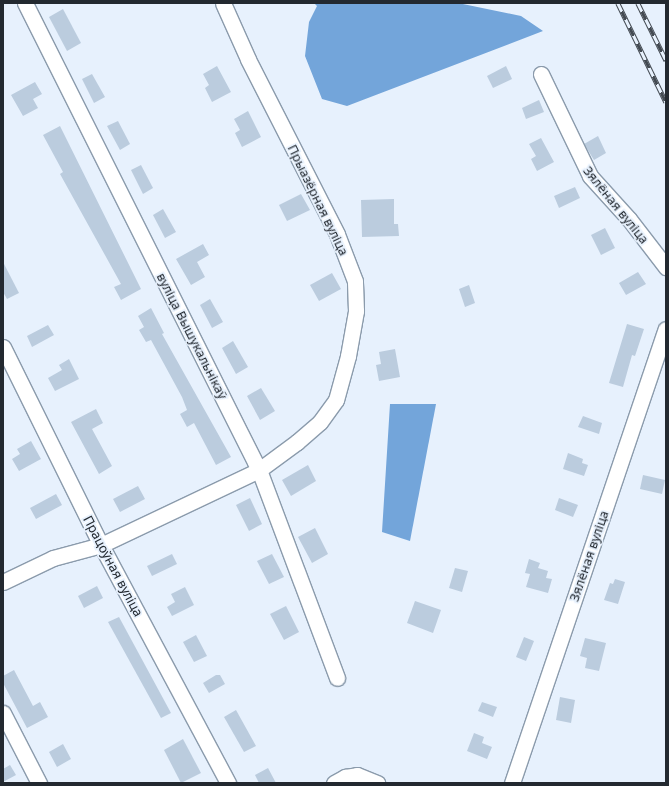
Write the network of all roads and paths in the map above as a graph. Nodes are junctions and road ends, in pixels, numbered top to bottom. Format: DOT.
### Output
graph roads {
  1 [pos="25,3"];
  2 [pos="223,3"];
  3 [pos="541,74"];
  4 [pos="666,267"];
  5 [pos="666,329"];
  6 [pos="3,347"];
  7 [pos="259,470"];
  8 [pos="101,545"];
  9 [pos="3,582"];
  10 [pos="338,678"];
  11 [pos="3,713"];
  12 [pos="39,783"];
  13 [pos="228,783"];
  14 [pos="334,783"];
  15 [pos="377,783"];
  16 [pos="512,783"];
  1 -- 7 [label="street, вуліца Вышукальнікаў"];
  2 -- 7 [label="street, Прыазёрная вуліца"];
  3 -- 4 [label="street, Зялёная вуліца"];
  5 -- 16 [label="street, Зялёная вуліца"];
  6 -- 8 [label="street, Працоўная вуліца"];
  7 -- 8 [label="street, Прыазёрная вуліца"];
  7 -- 10 [label="street, вуліца Вышукальнікаў"];
  8 -- 9 [label="street, Прыазёрная вуліца"];
  8 -- 13 [label="street, Працоўная вуліца"];
  11 -- 12 [label="street"];
  14 -- 15 [label="street"];
}
